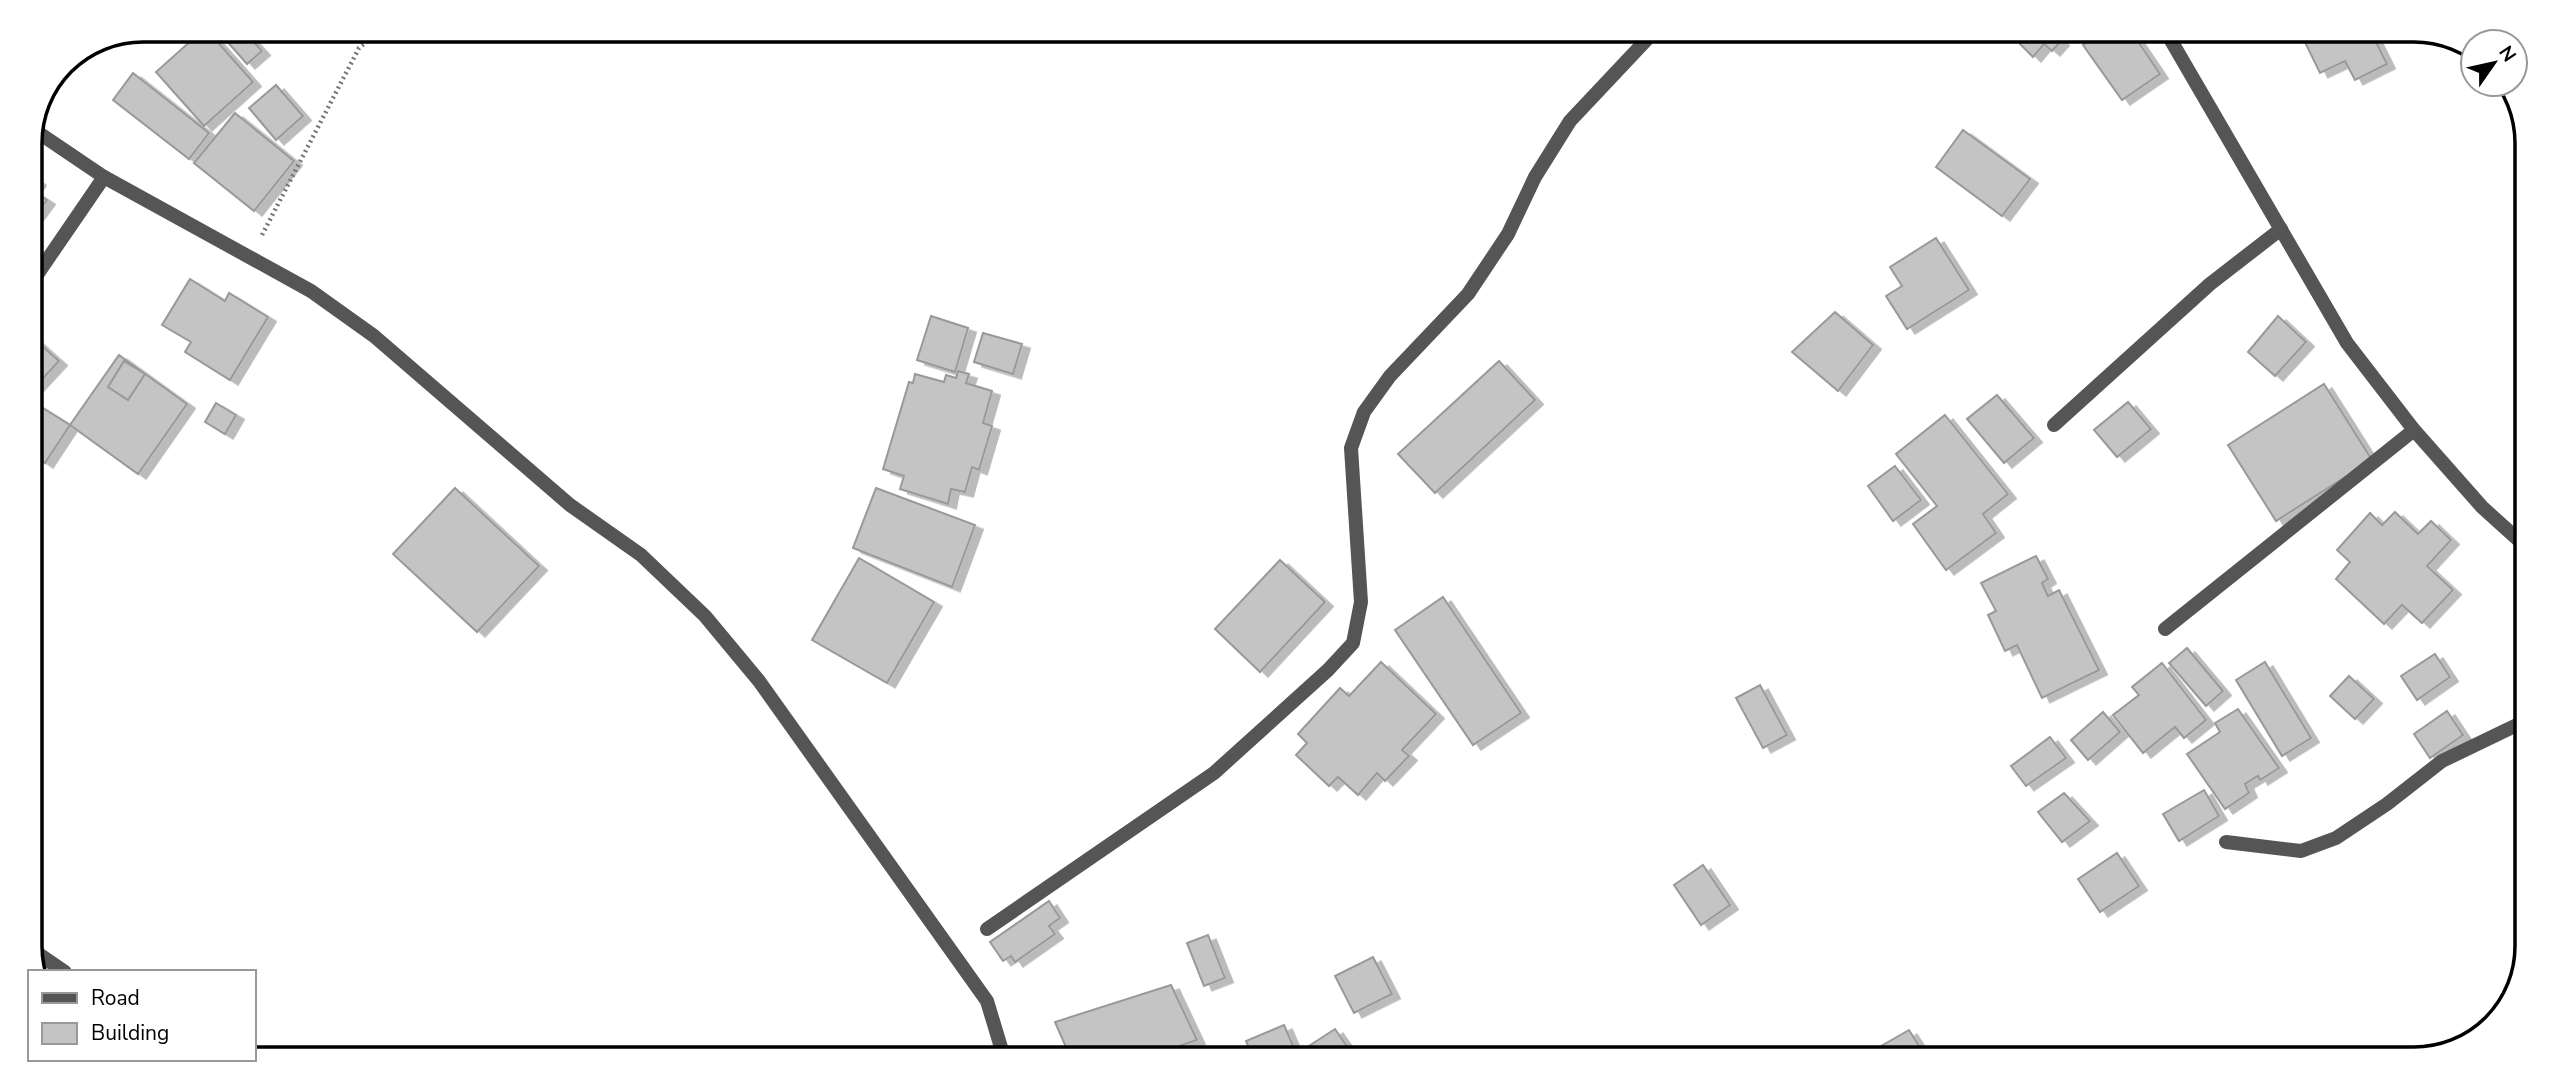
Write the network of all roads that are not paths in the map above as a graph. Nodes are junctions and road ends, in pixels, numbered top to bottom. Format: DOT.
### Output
graph roads {
  1 [pos="1644,42"];
  2 [pos="2172,42"];
  3 [pos="42,135"];
  4 [pos="104,177"];
  5 [pos="2281,229"];
  6 [pos="42,267"];
  7 [pos="2054,425"];
  8 [pos="2414,430"];
  9 [pos="2515,537"];
  10 [pos="2165,629"];
  11 [pos="2515,726"];
  12 [pos="2226,842"];
  13 [pos="987,929"];
  14 [pos="43,957"];
  15 [pos="62,970"];
  16 [pos="1001,1047"];
  1 -- 13 [label="street"];
  2 -- 5 [label="street"];
  3 -- 4 [label="street"];
  4 -- 6 [label="street"];
  4 -- 16 [label="street"];
  5 -- 7 [label="street"];
  5 -- 8 [label="street"];
  8 -- 9 [label="street"];
  8 -- 10 [label="street"];
  11 -- 12 [label="street"];
  14 -- 15 [label="street"];
}
